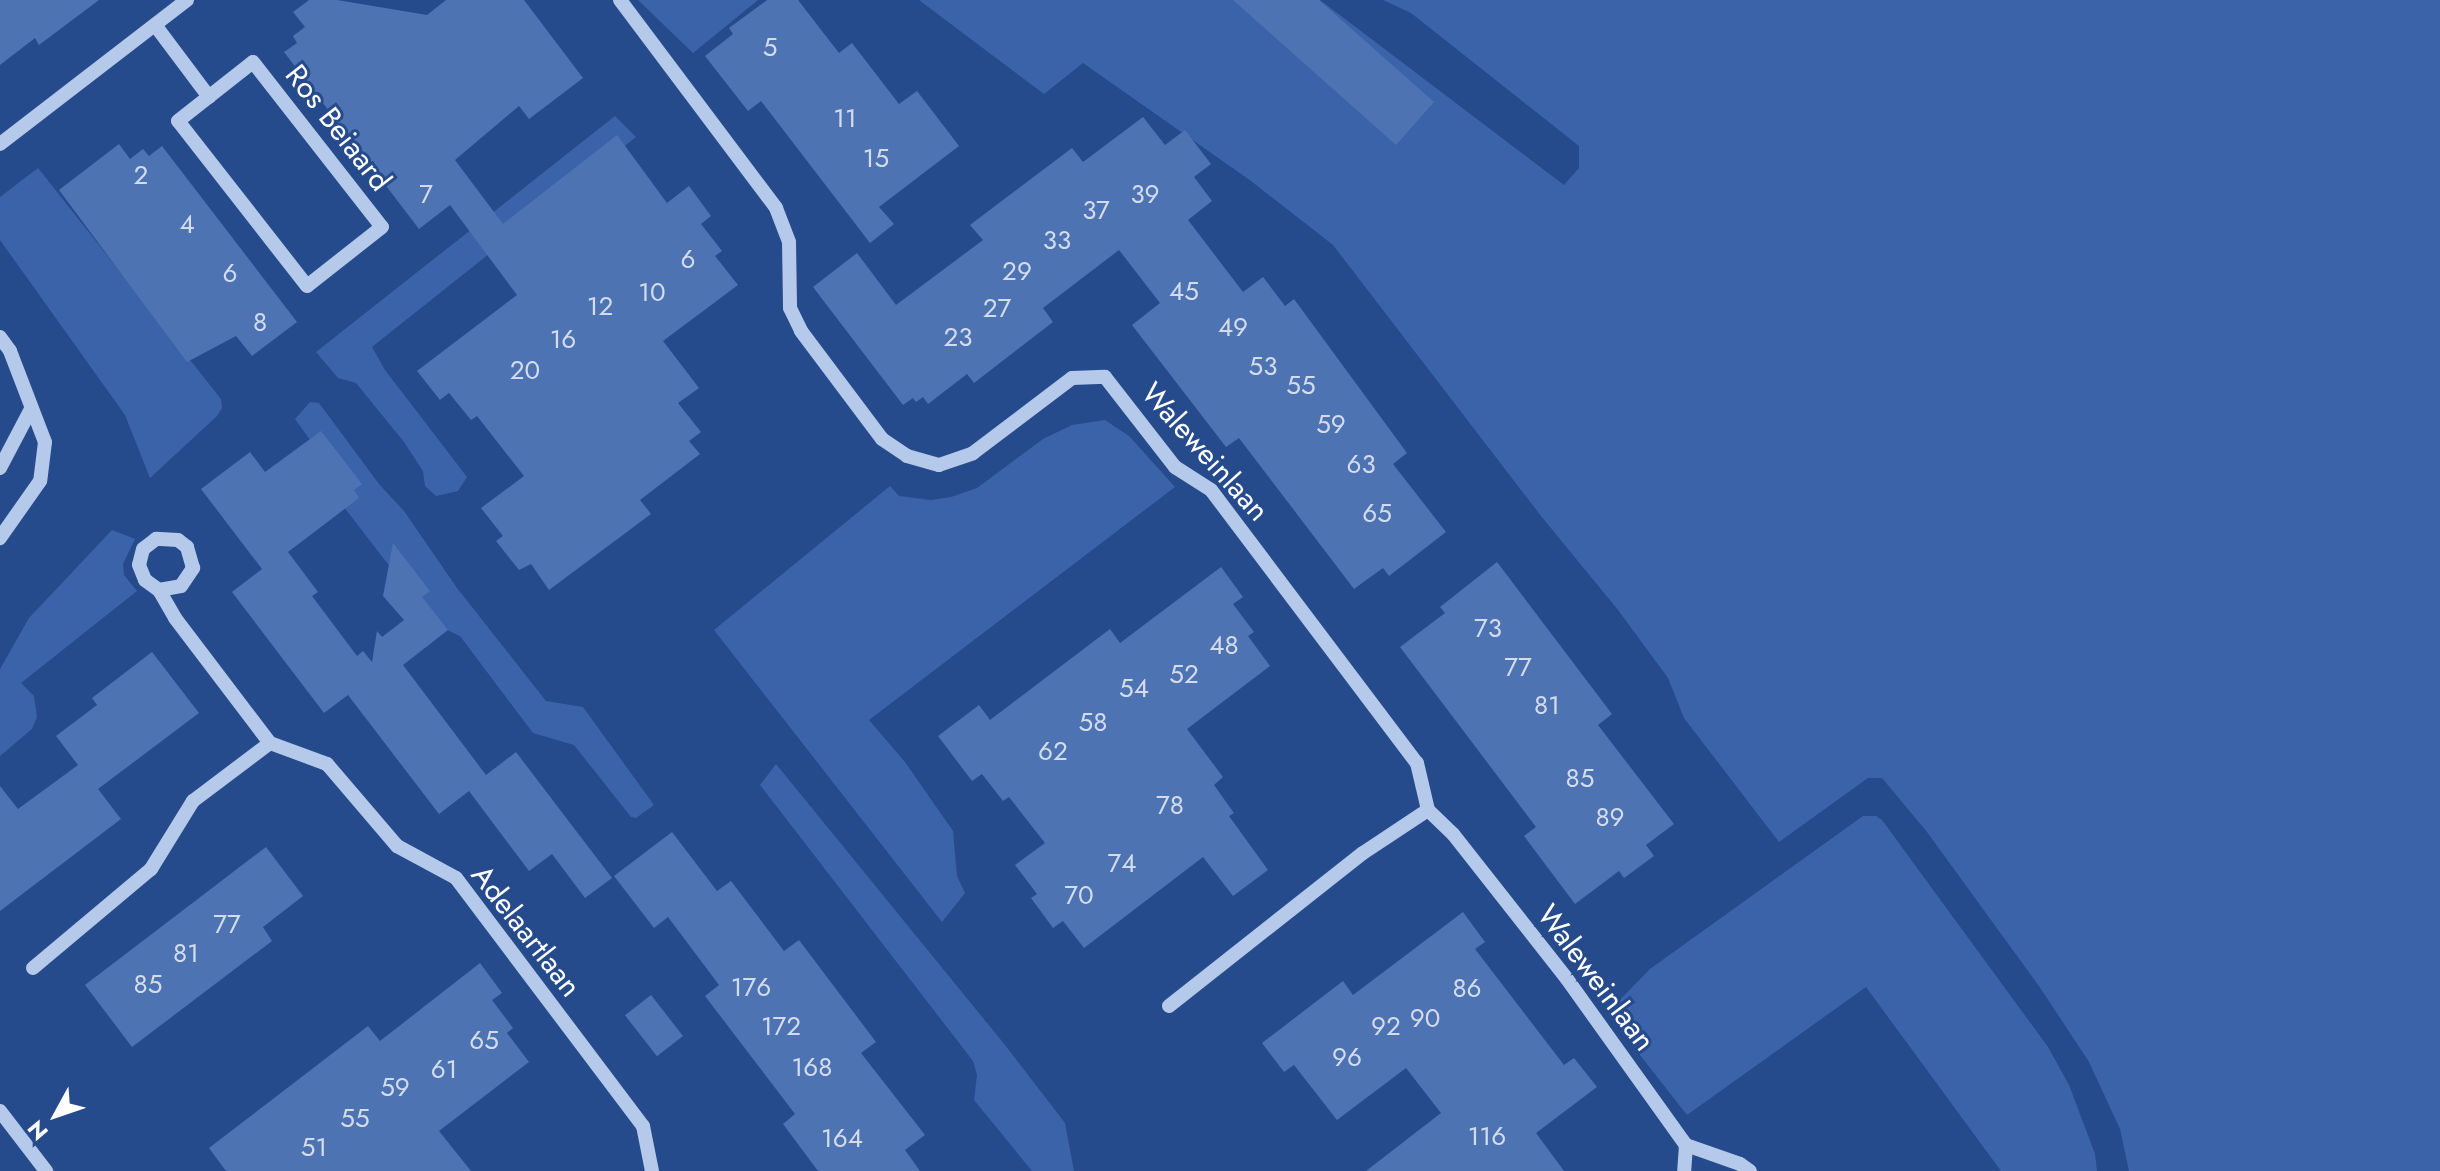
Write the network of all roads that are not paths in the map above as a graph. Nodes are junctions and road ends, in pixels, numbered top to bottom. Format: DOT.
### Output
graph roads {
  1 [pos="187,0"];
  2 [pos="620,0"];
  3 [pos="155,25"];
  4 [pos="209,97"];
  5 [pos="0,144"];
  6 [pos="0,337"];
  7 [pos="31,409"];
  8 [pos="0,468"];
  9 [pos="0,538"];
  10 [pos="159,590"];
  11 [pos="270,743"];
  12 [pos="1428,810"];
  13 [pos="33,968"];
  14 [pos="1169,1006"];
  15 [pos="0,1111"];
  16 [pos="1686,1145"];
  17 [pos="46,1171"];
  18 [pos="652,1171"];
  19 [pos="1684,1171"];
  20 [pos="1750,1171"];
  1 -- 3 [label="street"];
  2 -- 12 [label="street, Waleweinlaan"];
  3 -- 4 [label="street"];
  3 -- 5 [label="street"];
  4 -- 4 [label="street, Ros Beiaard"];
  6 -- 7 [label="street"];
  7 -- 8 [label="street"];
  7 -- 9 [label="street"];
  10 -- 11 [label="street"];
  11 -- 13 [label="street"];
  11 -- 18 [label="street, Adelaartlaan"];
  12 -- 14 [label="street"];
  12 -- 16 [label="street, Waleweinlaan"];
  15 -- 17 [label="street"];
  16 -- 19 [label="street"];
  16 -- 20 [label="street"];
}
